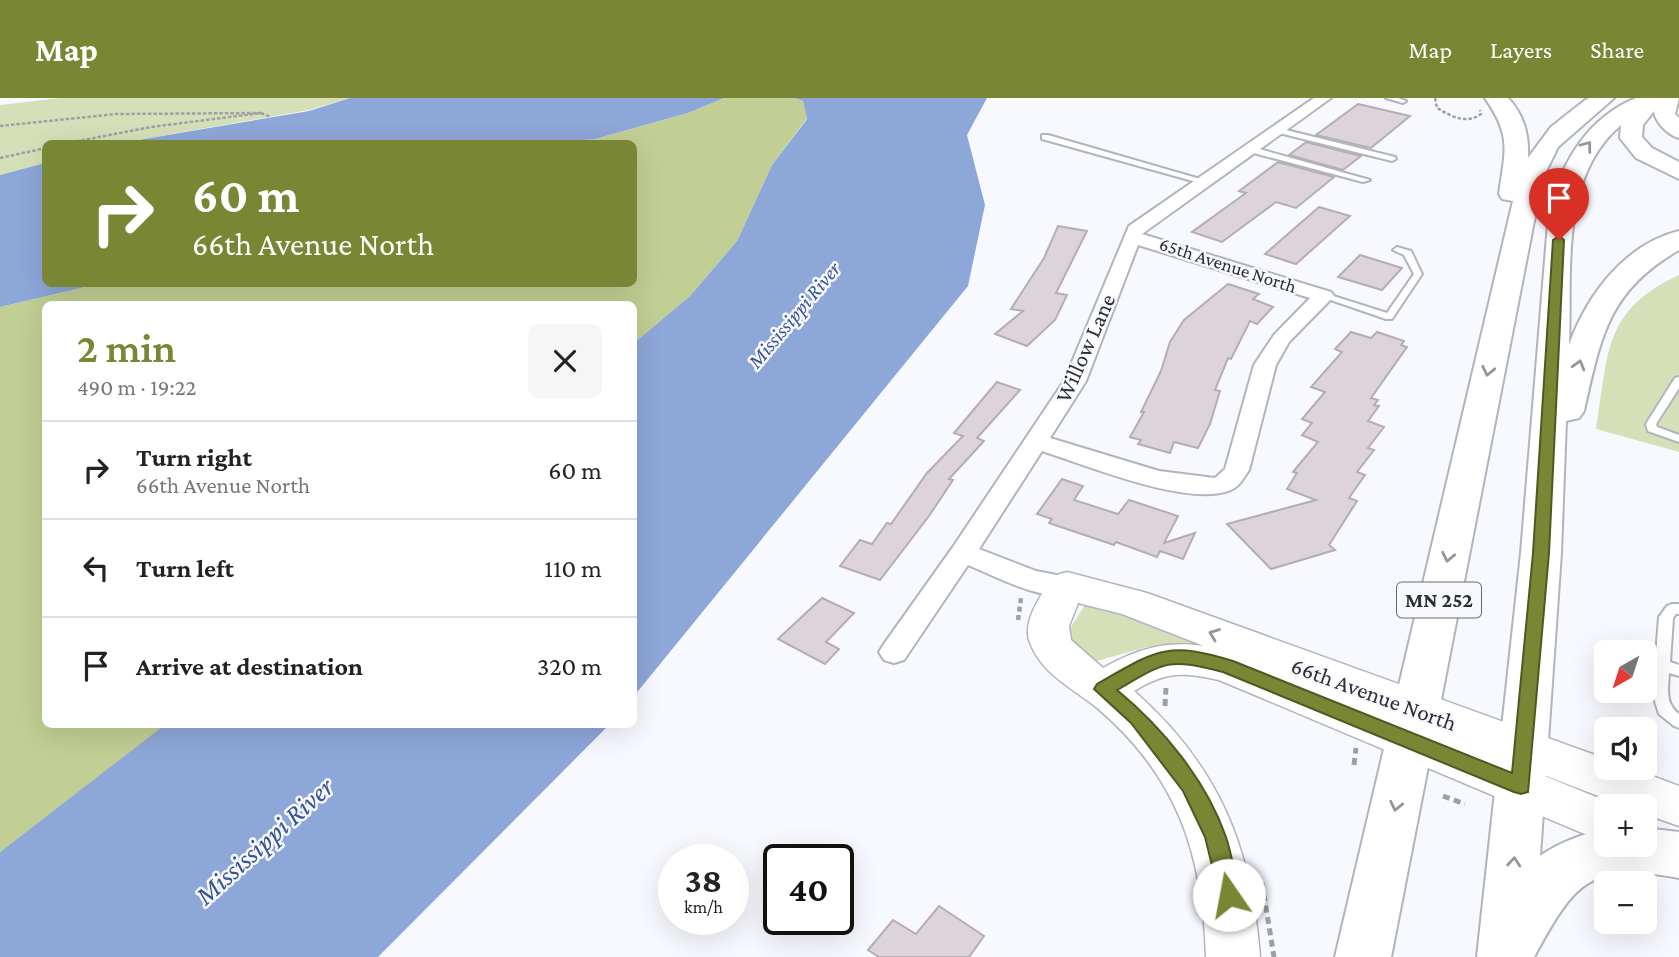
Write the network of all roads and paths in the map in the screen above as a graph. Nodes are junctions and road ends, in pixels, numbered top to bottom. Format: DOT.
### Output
graph roads {
  1 [pos="1324,98"];
  2 [pos="1389,98"];
  3 [pos="1435,98"];
  4 [pos="1603,98"];
  5 [pos="1666,98"];
  6 [pos="1403,101"];
  7 [pos="1486,101"];
  8 [pos="261,113"];
  9 [pos="271,117"];
  10 [pos="0,126"];
  11 [pos="1278,130"];
  12 [pos="1679,131"];
  13 [pos="1045,137"];
  14 [pos="84,140"];
  15 [pos="42,149"];
  16 [pos="1249,149"];
  17 [pos="0,158"];
  18 [pos="1392,159"];
  19 [pos="1679,172"];
  20 [pos="1366,180"];
  21 [pos="1203,181"];
  22 [pos="1132,237"];
  23 [pos="1671,245"];
  24 [pos="1396,250"];
  25 [pos="1324,296"];
  26 [pos="1502,304"];
  27 [pos="1679,380"];
  28 [pos="1679,439"];
  29 [pos="1038,442"];
  30 [pos="1544,502"];
  31 [pos="963,554"];
  32 [pos="1067,586"];
  33 [pos="1679,609"];
  34 [pos="894,652"];
  35 [pos="1662,665"];
  36 [pos="1679,671"];
  37 [pos="1104,689"];
  38 [pos="1679,722"];
  39 [pos="1413,724"];
  40 [pos="1523,767"];
  41 [pos="1443,796"];
  42 [pos="1465,804"];
  43 [pos="1679,806"];
  44 [pos="1594,814"];
  45 [pos="1657,843"];
  46 [pos="1679,853"];
  47 [pos="1505,956"];
  48 [pos="1233,957"];
  49 [pos="1363,957"];
  1 -- 11 [label="street, Willow Lane"];
  2 -- 6 [label="lane"];
  3 -- 7 [label="path"];
  4 -- 26 [label="highway"];
  5 -- 12 [label="highway"];
  5 -- 19 [label="highway"];
  30 -- 5 [label="highway, one-way"];
  7 -- 26 [label="highway"];
  8 -- 9 [label="path"];
  8 -- 10 [label="path"];
  8 -- 14 [label="path"];
  11 -- 16 [label="street, Willow Lane"];
  11 -- 18 [label="lane"];
  13 -- 21 [label="lane"];
  15 -- 17 [label="path"];
  16 -- 20 [label="lane"];
  16 -- 21 [label="street, Willow Lane"];
  21 -- 22 [label="street, Willow Lane"];
  22 -- 25 [label="street, 65th Avenue North"];
  22 -- 29 [label="street, Willow Lane"];
  30 -- 23 [label="highway, one-way"];
  24 -- 25 [label="lane"];
  25 -- 29 [label="street"];
  26 -- 39 [label="highway, MN 252, one-way"];
  27 -- 28 [label="lane"];
  29 -- 31 [label="street, Willow Lane"];
  30 -- 40 [label="highway"];
  31 -- 32 [label="street, 66th Avenue North"];
  31 -- 34 [label="street, Willow Lane"];
  32 -- 37 [label="street"];
  39 -- 32 [label="street, 66th Avenue North, one-way"];
  33 -- 35 [label="lane"];
  35 -- 36 [label="lane"];
  35 -- 38 [label="lane"];
  37 -- 39 [label="street, 66th Avenue North"];
  37 -- 48 [label="street"];
  39 -- 40 [label="street, 66th Avenue North"];
  39 -- 49 [label="highway, MN 252, one-way"];
  40 -- 43 [label="street, 66th Avenue North"];
  40 -- 44 [label="street, 66th Avenue North"];
  47 -- 40 [label="highway, one-way"];
  41 -- 42 [label="path"];
  45 -- 46 [label="street"];
  46 -- 47 [label="highway"];
}
